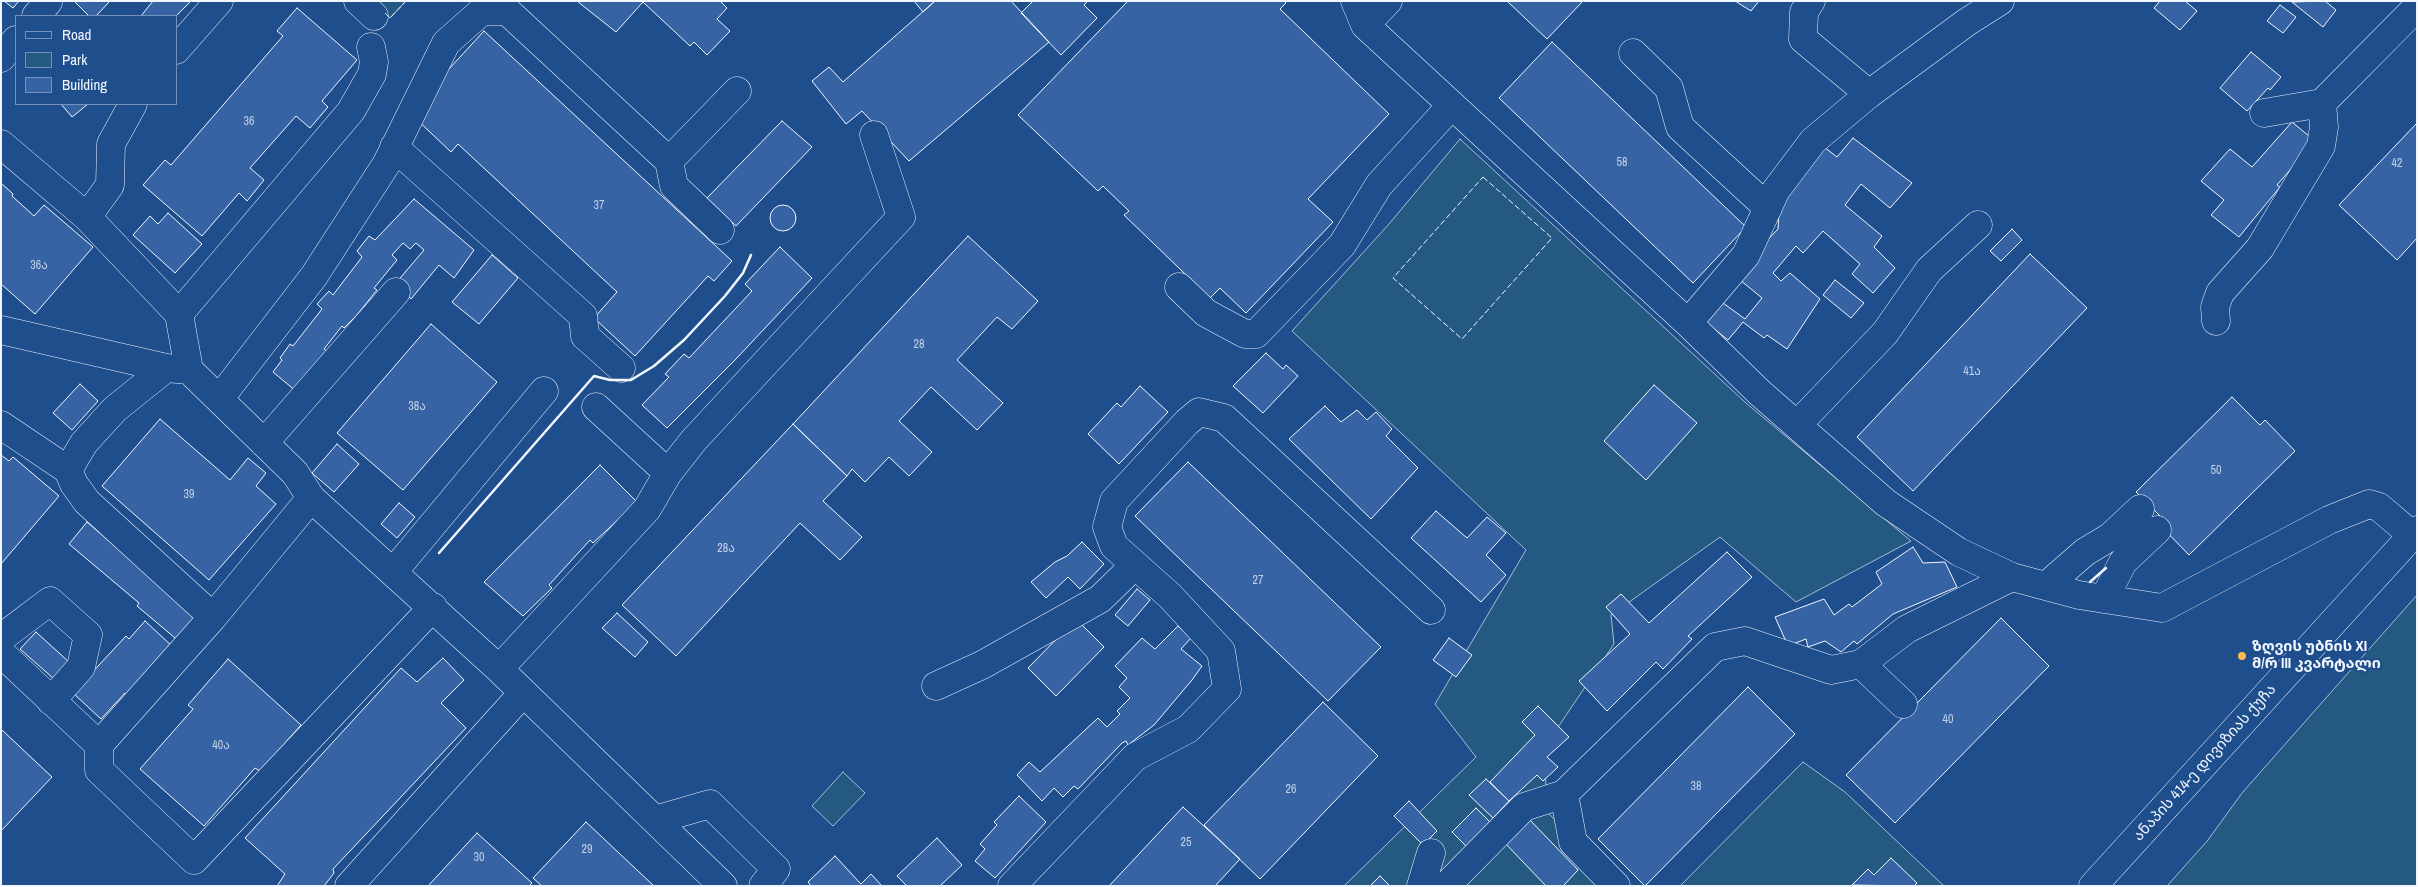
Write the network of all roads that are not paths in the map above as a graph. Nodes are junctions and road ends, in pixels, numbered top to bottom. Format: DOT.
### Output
graph roads {
  1 [pos="219,1"];
  2 [pos="1388,1"];
  3 [pos="1811,1"];
  4 [pos="2000,1"];
  5 [pos="48,2"];
  6 [pos="2417,7"];
  7 [pos="1966,12"];
  8 [pos="1360,13"];
  9 [pos="37,15"];
  10 [pos="15,41"];
  11 [pos="178,48"];
  12 [pos="371,48"];
  13 [pos="1633,53"];
  14 [pos="1,58"];
  15 [pos="737,91"];
  16 [pos="1869,94"];
  17 [pos="2322,103"];
  18 [pos="132,105"];
  19 [pos="1451,106"];
  20 [pos="2264,112"];
  21 [pos="874,135"];
  22 [pos="1,144"];
  23 [pos="394,147"];
  24 [pos="668,161"];
  25 [pos="1768,208"];
  26 [pos="87,217"];
  27 [pos="1978,225"];
  28 [pos="720,230"];
  29 [pos="1179,287"];
  30 [pos="396,292"];
  31 [pos="179,314"];
  32 [pos="2216,321"];
  33 [pos="1688,323"];
  34 [pos="1,330"];
  35 [pos="621,368"];
  36 [pos="178,369"];
  37 [pos="544,391"];
  38 [pos="220,398"];
  39 [pos="596,407"];
  40 [pos="1,425"];
  41 [pos="1798,425"];
  42 [pos="264,443"];
  43 [pos="68,470"];
  44 [pos="668,473"];
  45 [pos="311,498"];
  46 [pos="2414,532"];
  47 [pos="1135,565"];
  48 [pos="394,571"];
  49 [pos="2012,577"];
  50 [pos="2046,586"];
  51 [pos="2104,599"];
  52 [pos="433,607"];
  53 [pos="1431,610"];
  54 [pos="213,617"];
  55 [pos="1,638"];
  56 [pos="1,653"];
  57 [pos="1861,664"];
  58 [pos="499,669"];
  59 [pos="936,686"];
  60 [pos="523,693"];
  61 [pos="51,700"];
  62 [pos="1903,704"];
  63 [pos="99,745"];
  64 [pos="1564,794"];
  65 [pos="655,820"];
  66 [pos="1431,853"];
  67 [pos="349,886"];
  68 [pos="723,886"];
  69 [pos="763,886"];
  70 [pos="1012,886"];
  71 [pos="1421,886"];
  72 [pos="1446,886"];
  73 [pos="1616,886"];
  74 [pos="2093,886"];
  1 -- 11 [label="street"];
  2 -- 8 [label="street"];
  3 -- 16 [label="street"];
  4 -- 7 [label="street"];
  5 -- 9 [label="street"];
  6 -- 17 [label="street"];
  7 -- 16 [label="street"];
  8 -- 19 [label="street"];
  10 -- 14 [label="street"];
  12 -- 31 [label="street"];
  13 -- 25 [label="street"];
  15 -- 24 [label="street"];
  16 -- 25 [label="street"];
  17 -- 20 [label="street"];
  17 -- 32 [label="street"];
  18 -- 26 [label="street"];
  19 -- 29 [label="street"];
  19 -- 33 [label="street"];
  21 -- 44 [label="street"];
  22 -- 26 [label="street"];
  23 -- 24 [label="street"];
  23 -- 35 [label="street"];
  23 -- 38 [label="street"];
  24 -- 28 [label="street"];
  25 -- 33 [label="street"];
  26 -- 31 [label="street"];
  27 -- 41 [label="street"];
  30 -- 42 [label="street"];
  31 -- 36 [label="street"];
  33 -- 41 [label="street"];
  34 -- 36 [label="street"];
  36 -- 38 [label="street"];
  36 -- 43 [label="street"];
  37 -- 48 [label="street"];
  38 -- 42 [label="street"];
  39 -- 44 [label="street"];
  40 -- 43 [label="street"];
  41 -- 49 [label="street"];
  42 -- 45 [label="street"];
  43 -- 54 [label="street"];
  44 -- 58 [label="street"];
  45 -- 48 [label="street"];
  45 -- 54 [label="street"];
  46 -- 51 [label="street"];
  46 -- 74 [label="street, ანაპის 414-ე დივიზიას ქუჩა"];
  47 -- 53 [label="street"];
  47 -- 59 [label="street"];
  47 -- 70 [label="street"];
  48 -- 52 [label="street"];
  49 -- 50 [label="street"];
  49 -- 57 [label="street"];
  50 -- 51 [label="street"];
  50 -- 51 [label="street"];
  52 -- 58 [label="street"];
  52 -- 63 [label="street"];
  54 -- 63 [label="street"];
  55 -- 61 [label="street"];
  56 -- 61 [label="street"];
  57 -- 62 [label="street"];
  57 -- 64 [label="street"];
  58 -- 60 [label="street"];
  60 -- 65 [label="street"];
  60 -- 67 [label="street"];
  61 -- 63 [label="street"];
  64 -- 72 [label="street"];
  64 -- 73 [label="street"];
  65 -- 68 [label="street"];
  65 -- 69 [label="street"];
  66 -- 71 [label="street"];
}
